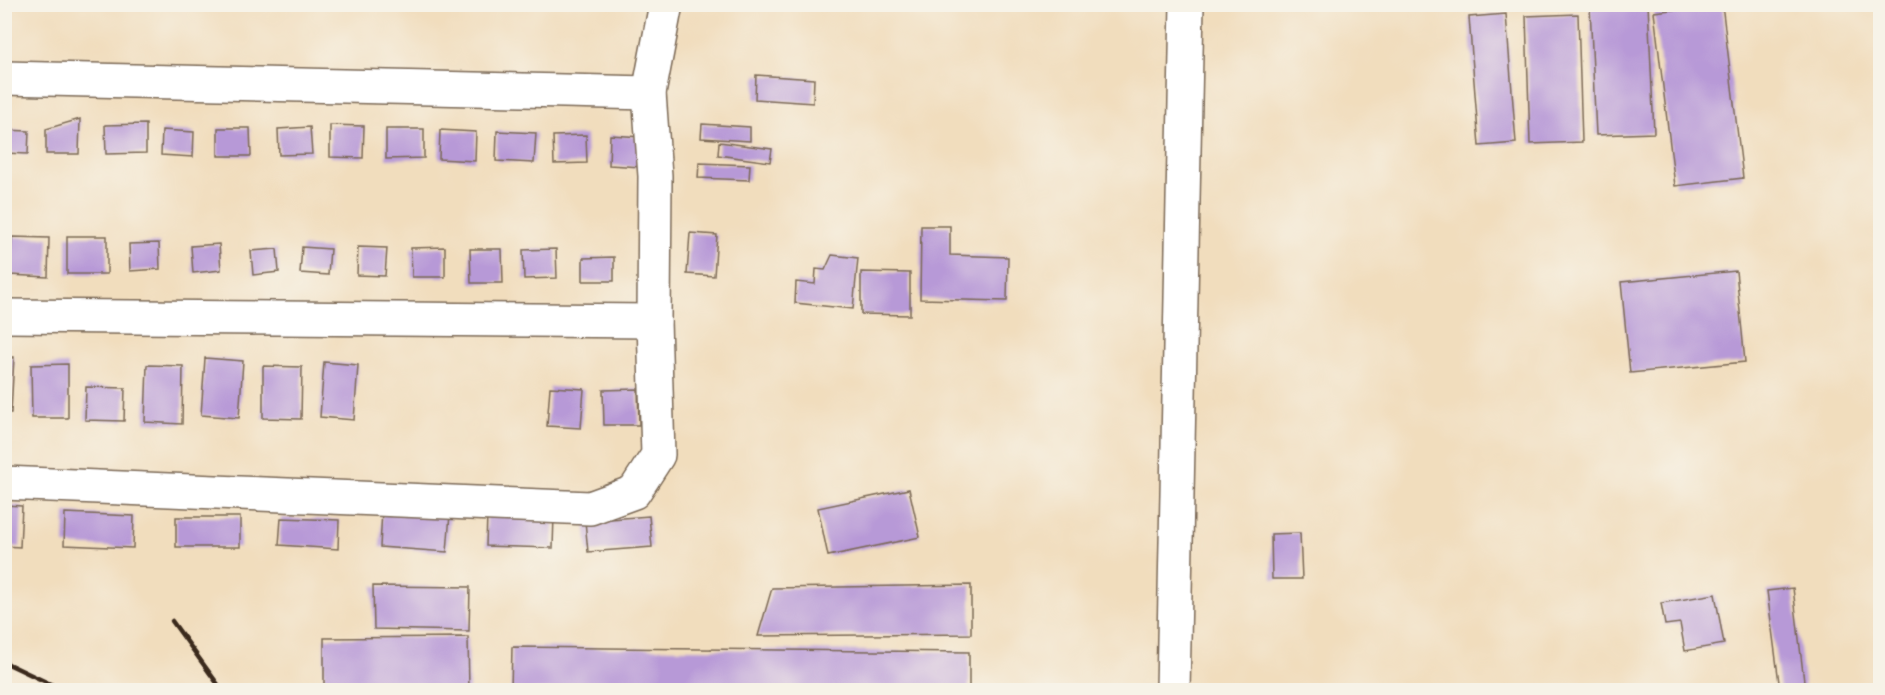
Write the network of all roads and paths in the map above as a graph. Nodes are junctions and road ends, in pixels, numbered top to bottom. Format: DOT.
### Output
graph roads {
  1 [pos="666,4"];
  2 [pos="1187,4"];
  3 [pos="4,78"];
  4 [pos="649,93"];
  5 [pos="4,316"];
  6 [pos="654,321"];
  7 [pos="4,483"];
  8 [pos="1173,690"];
  1 -- 4 [label="street"];
  2 -- 8 [label="street"];
  3 -- 4 [label="street"];
  4 -- 6 [label="street"];
  5 -- 6 [label="street"];
  6 -- 7 [label="street"];
}
